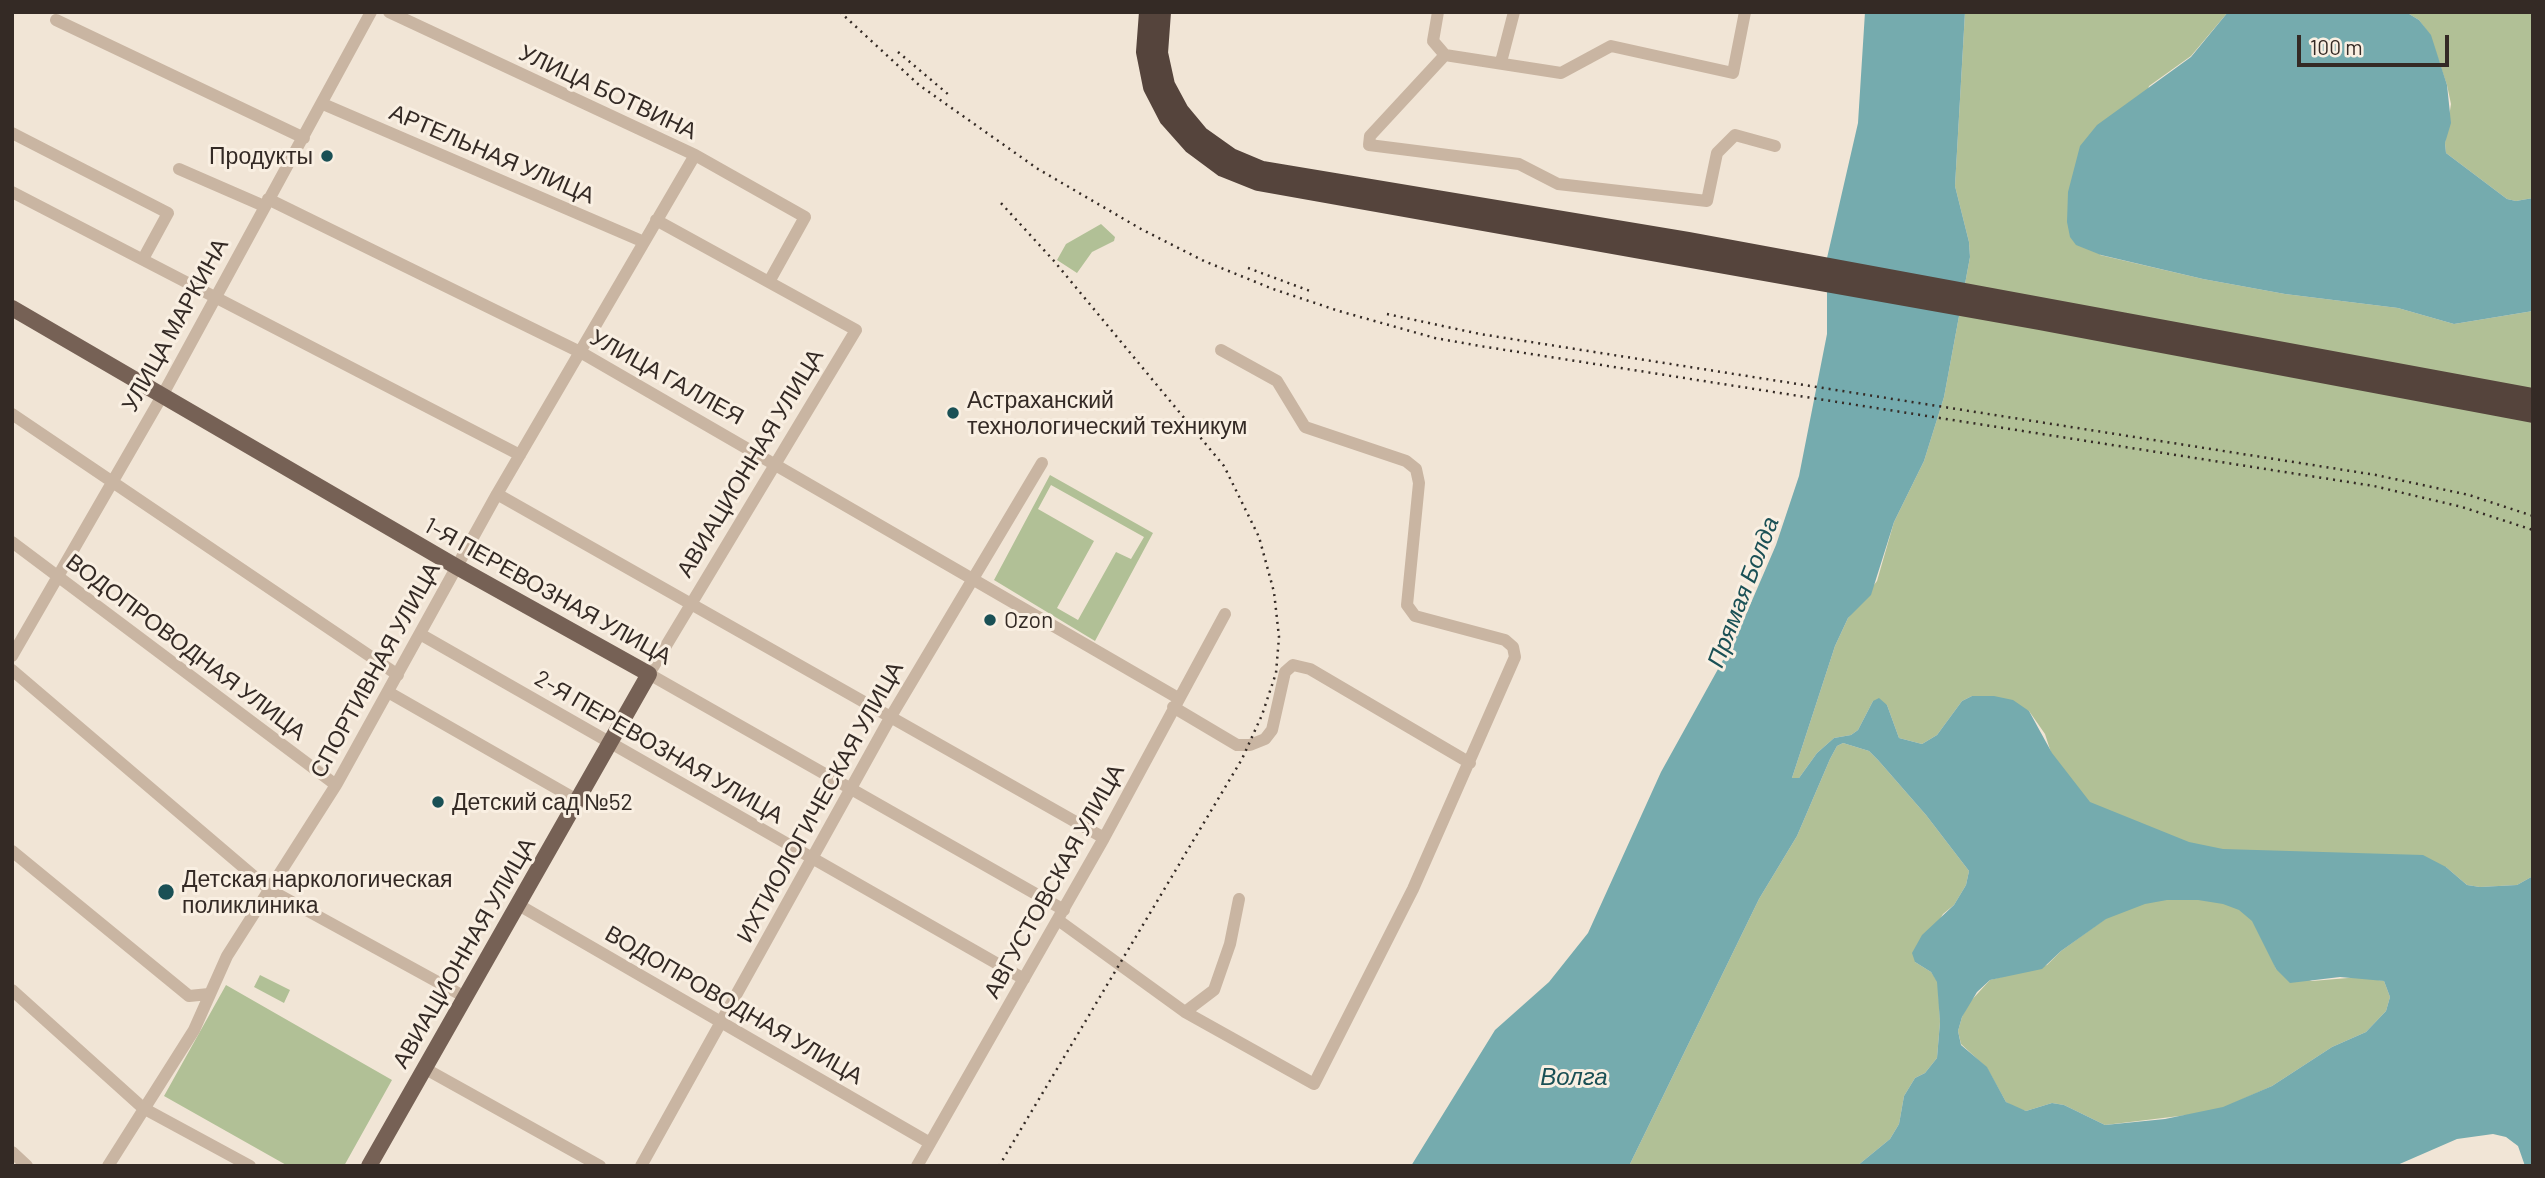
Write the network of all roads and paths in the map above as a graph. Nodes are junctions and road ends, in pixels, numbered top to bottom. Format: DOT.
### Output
graph roads {
  1 [pos="371,12"];
  2 [pos="389,12"];
  3 [pos="1147,12"];
  4 [pos="1162,12"];
  5 [pos="1438,12"];
  6 [pos="1514,12"];
  7 [pos="1745,12"];
  8 [pos="56,20"];
  9 [pos="1445,55"];
  10 [pos="1501,62"];
  11 [pos="323,104"];
  12 [pos="12,133"];
  13 [pos="304,138"];
  14 [pos="1775,146"];
  15 [pos="695,155"];
  16 [pos="179,169"];
  17 [pos="12,192"];
  18 [pos="266,203"];
  19 [pos="656,220"];
  20 [pos="644,242"];
  21 [pos="1688,249"];
  22 [pos="144,259"];
  23 [pos="770,280"];
  24 [pos="215,297"];
  25 [pos="12,308"];
  26 [pos="2041,314"];
  27 [pos="1220,350"];
  28 [pos="582,353"];
  29 [pos="162,396"];
  30 [pos="2533,397"];
  31 [pos="12,414"];
  32 [pos="2533,415"];
  33 [pos="520,454"];
  34 [pos="1042,463"];
  35 [pos="777,464"];
  36 [pos="112,481"];
  37 [pos="497,494"];
  38 [pos="12,542"];
  39 [pos="457,567"];
  40 [pos="58,578"];
  41 [pos="974,579"];
  42 [pos="690,606"];
  43 [pos="1225,614"];
  44 [pos="420,634"];
  45 [pos="12,656"];
  46 [pos="12,670"];
  47 [pos="649,674"];
  48 [pos="398,675"];
  49 [pos="388,692"];
  50 [pos="1176,702"];
  51 [pos="890,718"];
  52 [pos="610,743"];
  53 [pos="1470,763"];
  54 [pos="336,785"];
  55 [pos="850,789"];
  56 [pos="577,800"];
  57 [pos="1104,838"];
  58 [pos="12,851"];
  59 [pos="812,858"];
  60 [pos="270,890"];
  61 [pos="1239,899"];
  62 [pos="517,904"];
  63 [pos="1061,915"];
  64 [pos="1024,979"];
  65 [pos="12,990"];
  66 [pos="209,994"];
  67 [pos="465,997"];
  68 [pos="1185,1012"];
  69 [pos="722,1020"];
  70 [pos="424,1068"];
  71 [pos="143,1108"];
  72 [pos="930,1143"];
  73 [pos="12,1152"];
  74 [pos="27,1166"];
  75 [pos="108,1166"];
  76 [pos="250,1166"];
  77 [pos="369,1166"];
  78 [pos="600,1166"];
  79 [pos="641,1166"];
  80 [pos="917,1166"];
  1 -- 11 [label="street, УЛИЦА МАРКИНА"];
  2 -- 15 [label="street, УЛИЦА БОТВИНА"];
  3 -- 21 [label="highway"];
  4 -- 21 [label="highway"];
  5 -- 9 [label="street"];
  6 -- 10 [label="street"];
  7 -- 10 [label="street"];
  8 -- 13 [label="street"];
  9 -- 10 [label="street"];
  9 -- 14 [label="street"];
  11 -- 13 [label="street, УЛИЦА МАРКИНА"];
  11 -- 20 [label="street, АРТЕЛЬНАЯ УЛИЦА"];
  12 -- 22 [label="street"];
  13 -- 18 [label="street, УЛИЦА МАРКИНА"];
  15 -- 19 [label="street, СПОРТИВНАЯ УЛИЦА"];
  15 -- 23 [label="street, УЛИЦА БОТВИНА"];
  16 -- 18 [label="street, УЛИЦА ГАЛЛЕЯ"];
  17 -- 22 [label="street"];
  18 -- 24 [label="street, УЛИЦА МАРКИНА"];
  18 -- 28 [label="street, УЛИЦА ГАЛЛЕЯ"];
  19 -- 20 [label="street, СПОРТИВНАЯ УЛИЦА"];
  19 -- 23 [label="street"];
  20 -- 28 [label="street, СПОРТИВНАЯ УЛИЦА"];
  21 -- 26 [label="highway"];
  22 -- 24 [label="street"];
  23 -- 35 [label="street, АВИАЦИОННАЯ УЛИЦА"];
  24 -- 29 [label="street, УЛИЦА МАРКИНА"];
  24 -- 33 [label="street"];
  25 -- 29 [label="main road, 1-Я ПЕРЕВОЗНАЯ УЛИЦА"];
  26 -- 30 [label="highway"];
  26 -- 32 [label="highway"];
  27 -- 53 [label="street"];
  28 -- 33 [label="street, СПОРТИВНАЯ УЛИЦА"];
  28 -- 35 [label="street, УЛИЦА ГАЛЛЕЯ"];
  29 -- 36 [label="street, УЛИЦА МАРКИНА"];
  29 -- 39 [label="main road, 1-Я ПЕРЕВОЗНАЯ УЛИЦА"];
  31 -- 36 [label="street"];
  33 -- 37 [label="street, СПОРТИВНАЯ УЛИЦА"];
  34 -- 41 [label="street, ИХТИОЛОГИЧЕСКАЯ УЛИЦА"];
  35 -- 41 [label="street, УЛИЦА ГАЛЛЕЯ"];
  35 -- 42 [label="street, АВИАЦИОННАЯ УЛИЦА"];
  36 -- 40 [label="street, УЛИЦА МАРКИНА"];
  36 -- 48 [label="street"];
  37 -- 39 [label="street, СПОРТИВНАЯ УЛИЦА"];
  37 -- 42 [label="street"];
  38 -- 40 [label="street, ВОДОПРОВОДНАЯ УЛИЦА"];
  39 -- 44 [label="street, СПОРТИВНАЯ УЛИЦА"];
  39 -- 47 [label="main road, 1-Я ПЕРЕВОЗНАЯ УЛИЦА"];
  40 -- 45 [label="street, УЛИЦА МАРКИНА"];
  40 -- 54 [label="street, ВОДОПРОВОДНАЯ УЛИЦА"];
  41 -- 50 [label="street, УЛИЦА ГАЛЛЕЯ"];
  41 -- 51 [label="street, ИХТИОЛОГИЧЕСКАЯ УЛИЦА"];
  42 -- 47 [label="street, АВИАЦИОННАЯ УЛИЦА"];
  42 -- 51 [label="street"];
  43 -- 50 [label="street, АВГУСТОВСКАЯ УЛИЦА"];
  44 -- 48 [label="street, СПОРТИВНАЯ УЛИЦА"];
  44 -- 52 [label="street, 2-Я ПЕРЕВОЗНАЯ УЛИЦА"];
  46 -- 60 [label="street"];
  47 -- 52 [label="main road, АВИАЦИОННАЯ УЛИЦА"];
  47 -- 55 [label="street, 1-Я ПЕРЕВОЗНАЯ УЛИЦА"];
  48 -- 49 [label="street, СПОРТИВНАЯ УЛИЦА"];
  49 -- 54 [label="street, СПОРТИВНАЯ УЛИЦА"];
  49 -- 56 [label="street"];
  50 -- 53 [label="street, УЛИЦА ГАЛЛЕЯ"];
  50 -- 57 [label="street, АВГУСТОВСКАЯ УЛИЦА"];
  51 -- 55 [label="street, ИХТИОЛОГИЧЕСКАЯ УЛИЦА"];
  51 -- 57 [label="street"];
  52 -- 56 [label="main road, АВИАЦИОННАЯ УЛИЦА"];
  52 -- 59 [label="street, 2-Я ПЕРЕВОЗНАЯ УЛИЦА"];
  53 -- 68 [label="street, 1-Я ПЕРЕВОЗНАЯ УЛИЦА"];
  54 -- 60 [label="street, СПОРТИВНАЯ УЛИЦА"];
  55 -- 59 [label="street, ИХТИОЛОГИЧЕСКАЯ УЛИЦА"];
  55 -- 63 [label="street, 1-Я ПЕРЕВОЗНАЯ УЛИЦА"];
  56 -- 62 [label="main road, АВИАЦИОННАЯ УЛИЦА"];
  57 -- 63 [label="street, АВГУСТОВСКАЯ УЛИЦА"];
  58 -- 66 [label="street"];
  59 -- 64 [label="street, 2-Я ПЕРЕВОЗНАЯ УЛИЦА"];
  59 -- 69 [label="street, ИХТИОЛОГИЧЕСКАЯ УЛИЦА"];
  60 -- 66 [label="street, СПОРТИВНАЯ УЛИЦА"];
  60 -- 67 [label="street"];
  61 -- 68 [label="street"];
  62 -- 67 [label="main road, АВИАЦИОННАЯ УЛИЦА"];
  62 -- 69 [label="street, ВОДОПРОВОДНАЯ УЛИЦА"];
  63 -- 64 [label="street, АВГУСТОВСКАЯ УЛИЦА"];
  63 -- 68 [label="street, 1-Я ПЕРЕВОЗНАЯ УЛИЦА"];
  64 -- 72 [label="street, АВГУСТОВСКАЯ УЛИЦА"];
  65 -- 71 [label="street"];
  66 -- 71 [label="street, СПОРТИВНАЯ УЛИЦА"];
  67 -- 70 [label="main road, АВИАЦИОННАЯ УЛИЦА"];
  69 -- 72 [label="street, ВОДОПРОВОДНАЯ УЛИЦА"];
  69 -- 79 [label="street, ИХТИОЛОГИЧЕСКАЯ УЛИЦА"];
  70 -- 77 [label="main road, АВИАЦИОННАЯ УЛИЦА"];
  70 -- 78 [label="street"];
  71 -- 75 [label="street, СПОРТИВНАЯ УЛИЦА"];
  71 -- 76 [label="street"];
  72 -- 80 [label="street, АВГУСТОВСКАЯ УЛИЦА"];
  73 -- 74 [label="street"];
}
